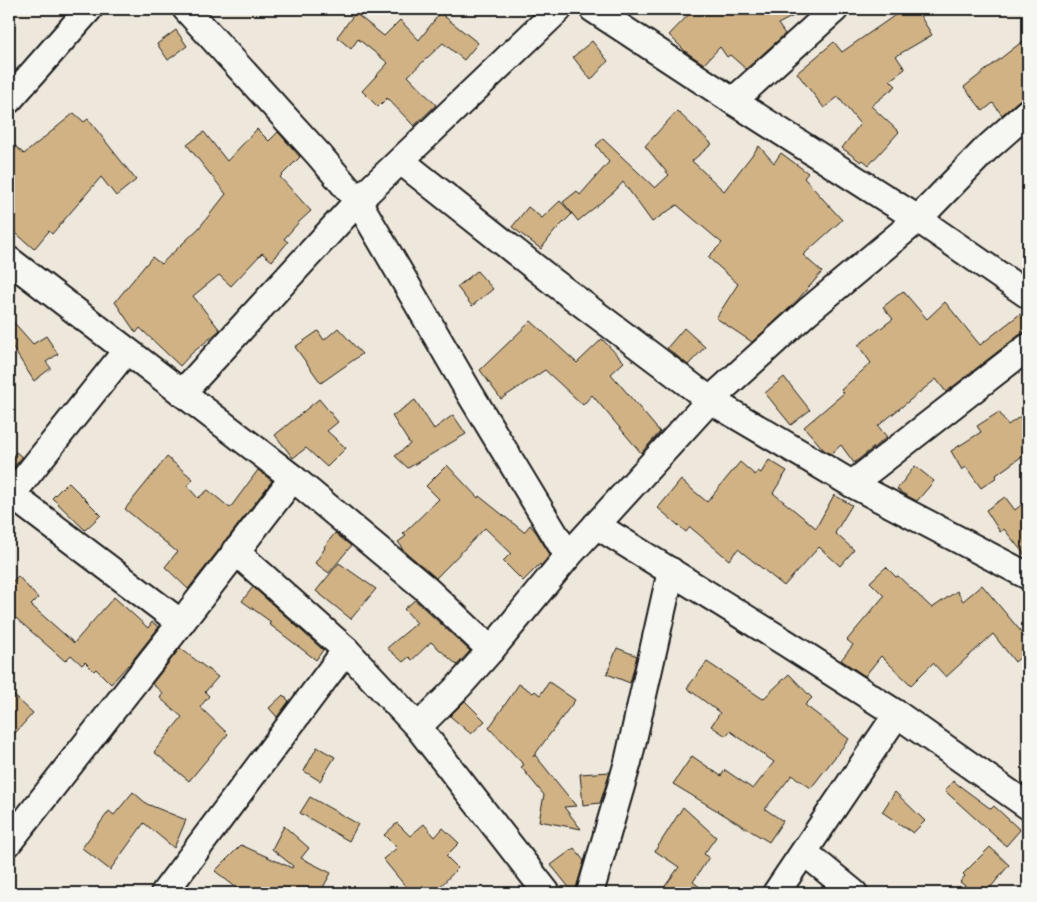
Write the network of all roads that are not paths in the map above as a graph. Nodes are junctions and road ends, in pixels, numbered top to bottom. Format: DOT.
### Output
graph roads {
  1 [pos="89,9"];
  2 [pos="186,9"];
  3 [pos="559,9"];
  4 [pos="593,9"];
  5 [pos="835,9"];
  6 [pos="9,100"];
  7 [pos="733,101"];
  8 [pos="1028,112"];
  9 [pos="401,161"];
  10 [pos="358,201"];
  11 [pos="918,219"];
  12 [pos="9,260"];
  13 [pos="1028,295"];
  14 [pos="1028,347"];
  15 [pos="126,351"];
  16 [pos="182,393"];
  17 [pos="710,400"];
  18 [pos="293,478"];
  19 [pos="852,484"];
  20 [pos="10,495"];
  21 [pos="596,525"];
  22 [pos="235,551"];
  23 [pos="568,556"];
  24 [pos="671,571"];
  25 [pos="1028,576"];
  26 [pos="181,623"];
  27 [pos="346,650"];
  28 [pos="491,650"];
  29 [pos="896,714"];
  30 [pos="418,727"];
  31 [pos="1028,806"];
  32 [pos="9,842"];
  33 [pos="804,852"];
  34 [pos="164,893"];
  35 [pos="547,893"];
  36 [pos="590,893"];
  37 [pos="776,893"];
  38 [pos="854,893"];
  1 -- 6 [label="street"];
  2 -- 10 [label="street"];
  3 -- 9 [label="street"];
  4 -- 7 [label="street"];
  5 -- 7 [label="street"];
  7 -- 11 [label="street"];
  8 -- 11 [label="street"];
  9 -- 10 [label="street"];
  9 -- 17 [label="street"];
  10 -- 16 [label="street"];
  10 -- 23 [label="street"];
  11 -- 13 [label="street"];
  11 -- 17 [label="street"];
  12 -- 15 [label="street"];
  14 -- 19 [label="street"];
  15 -- 16 [label="street"];
  15 -- 20 [label="street"];
  16 -- 18 [label="street"];
  17 -- 19 [label="street"];
  17 -- 21 [label="street"];
  18 -- 22 [label="street"];
  18 -- 28 [label="street"];
  19 -- 25 [label="street"];
  20 -- 26 [label="street"];
  21 -- 23 [label="street"];
  21 -- 24 [label="street"];
  22 -- 26 [label="street"];
  22 -- 27 [label="street"];
  23 -- 28 [label="street"];
  24 -- 29 [label="street"];
  24 -- 36 [label="street"];
  26 -- 32 [label="street"];
  27 -- 30 [label="street"];
  27 -- 34 [label="street"];
  28 -- 30 [label="street"];
  29 -- 31 [label="street"];
  29 -- 33 [label="street"];
  30 -- 35 [label="street"];
  33 -- 37 [label="street"];
  33 -- 38 [label="street"];
}
